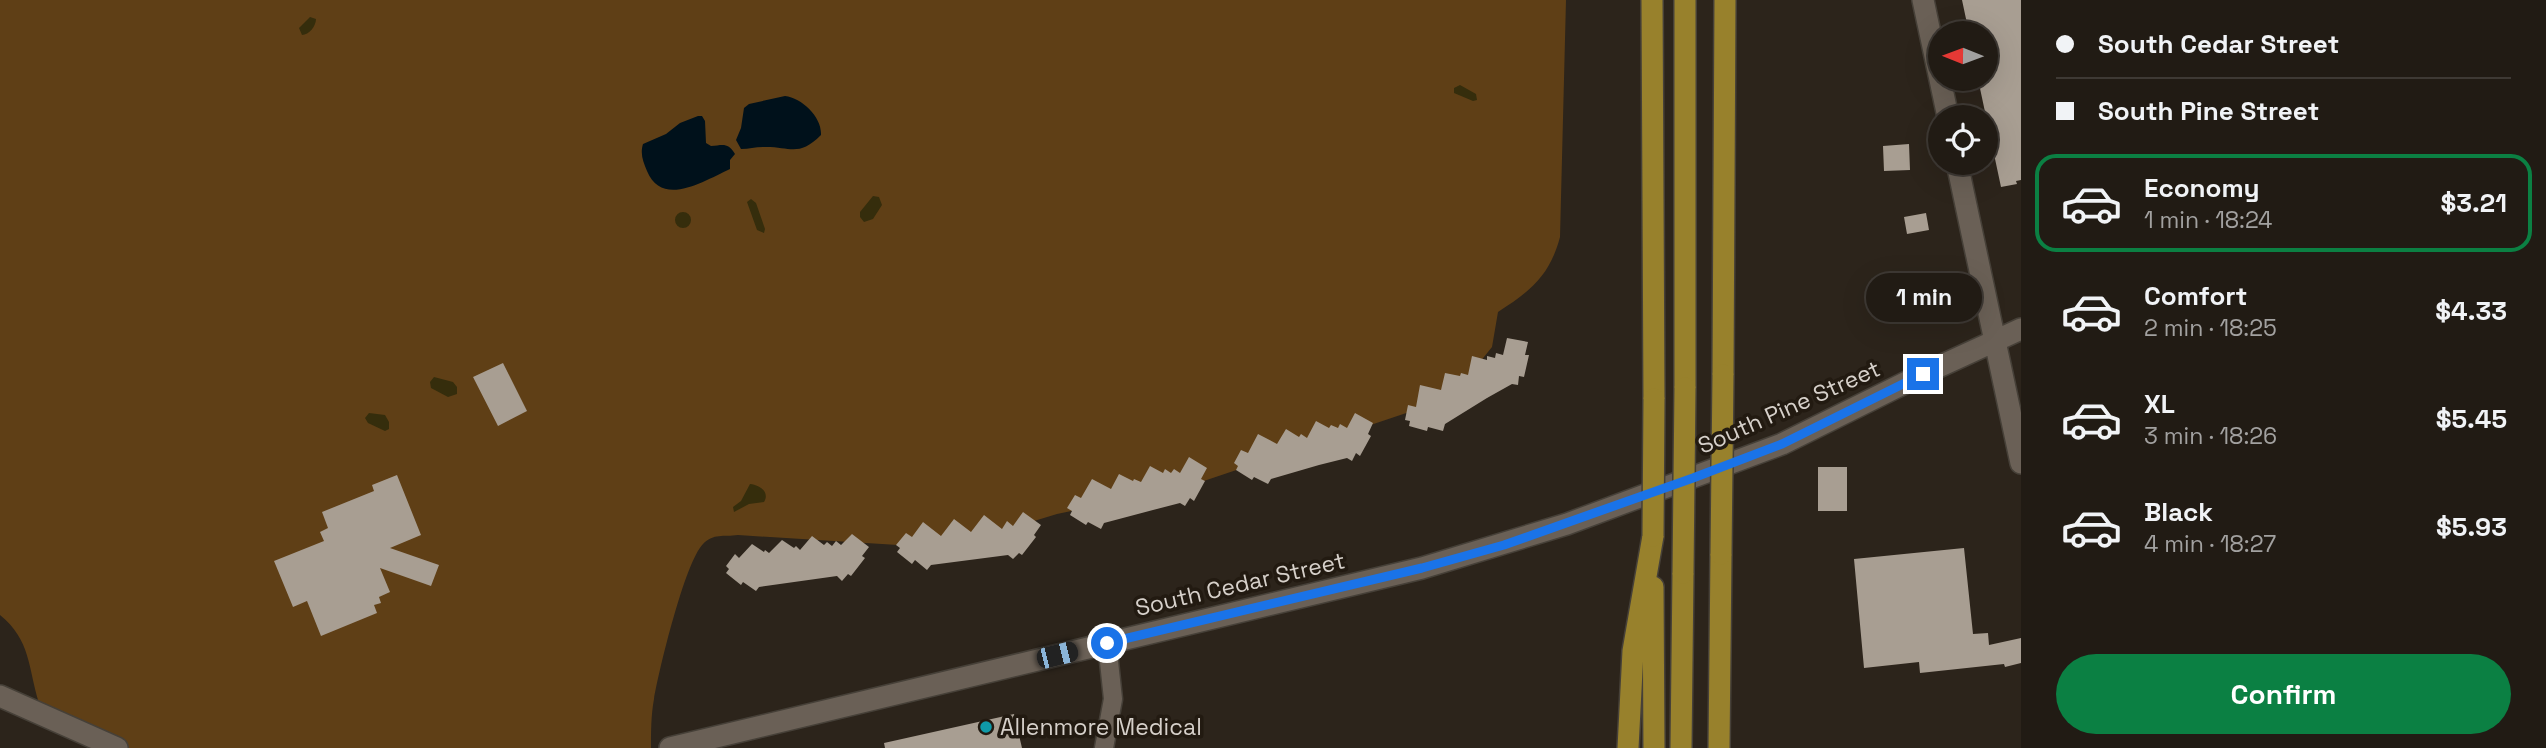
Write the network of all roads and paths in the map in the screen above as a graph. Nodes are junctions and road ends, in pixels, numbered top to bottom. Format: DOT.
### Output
graph roads {
  1 [pos="1652,0"];
  2 [pos="1685,0"];
  3 [pos="1725,0"];
  4 [pos="1923,0"];
  5 [pos="1945,105"];
  6 [pos="1960,175"];
  7 [pos="2021,330"];
  8 [pos="1995,341"];
  9 [pos="2021,463"];
  10 [pos="1693,478"];
  11 [pos="1648,587"];
  12 [pos="1107,643"];
  13 [pos="0,696"];
  14 [pos="117,748"];
  15 [pos="670,748"];
  16 [pos="1104,748"];
  17 [pos="1628,748"];
  18 [pos="1654,748"];
  19 [pos="1681,748"];
  20 [pos="1719,748"];
  1 -- 11 [label="highway, bridge"];
  2 -- 19 [label="highway, bridge"];
  3 -- 20 [label="highway, bridge"];
  4 -- 5 [label="main road"];
  6 -- 8 [label="main road"];
  7 -- 8 [label="main road, South Pine Street"];
  8 -- 9 [label="main road"];
  8 -- 10 [label="main road, South Pine Street"];
  10 -- 12 [label="main road, South Cedar Street"];
  11 -- 17 [label="highway"];
  11 -- 18 [label="highway"];
  12 -- 15 [label="main road, South Cedar Street"];
  12 -- 16 [label="street"];
  13 -- 14 [label="main road"];
}
